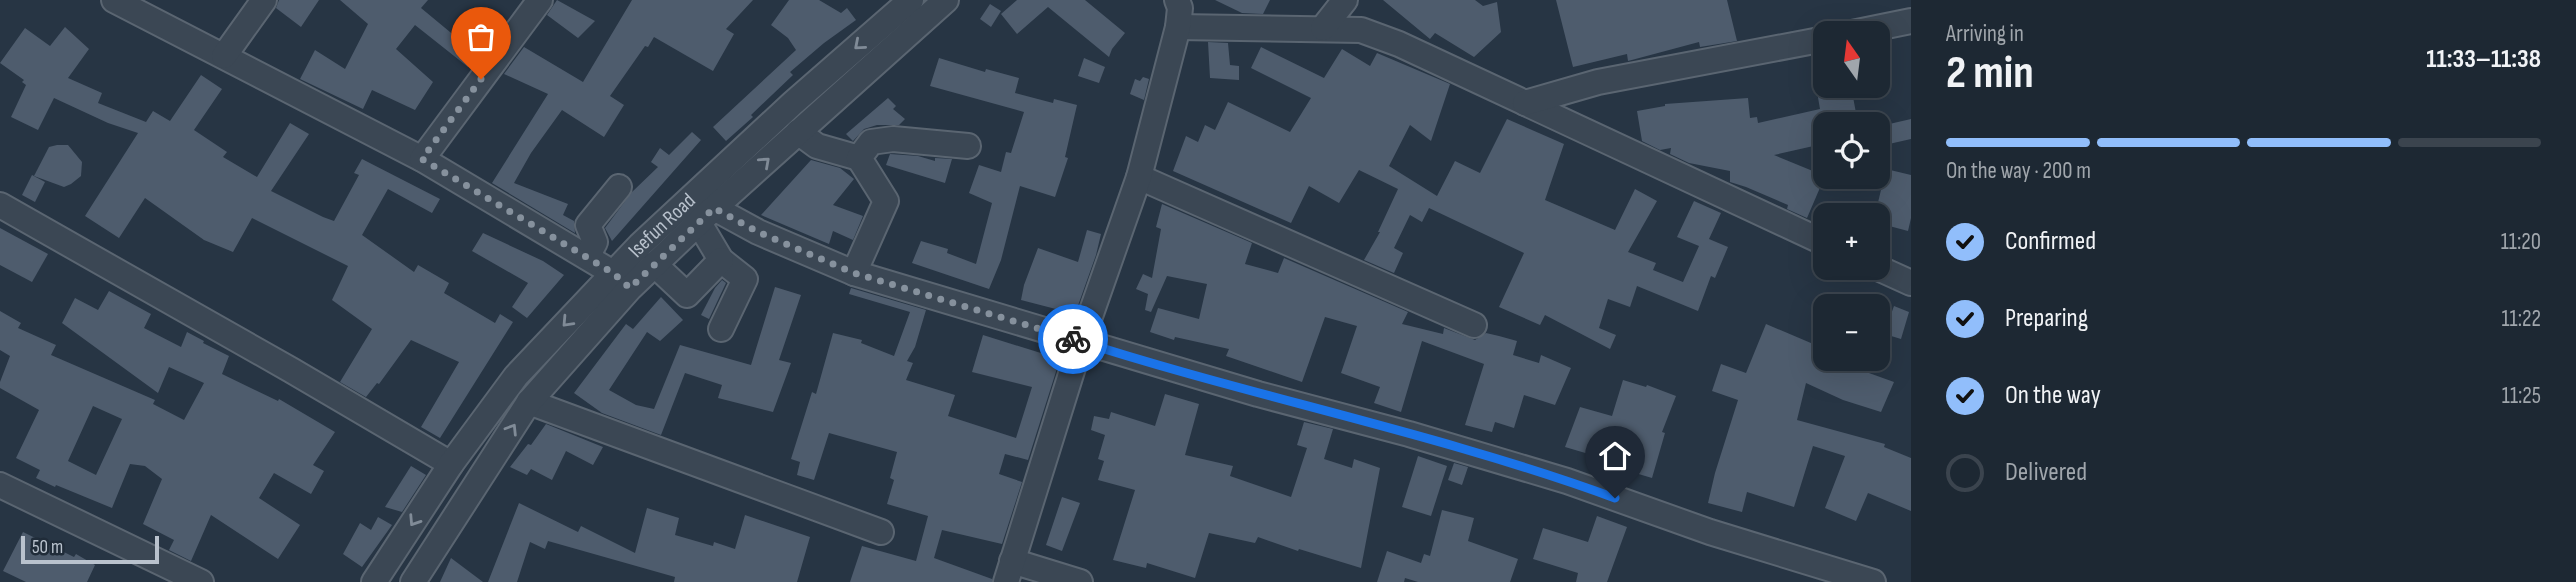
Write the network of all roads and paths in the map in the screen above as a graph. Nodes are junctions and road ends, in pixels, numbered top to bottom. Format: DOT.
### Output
graph roads {
  1 [pos="114,0"];
  2 [pos="264,0"];
  3 [pos="540,0"];
  4 [pos="911,0"];
  5 [pos="946,0"];
  6 [pos="1177,0"];
  7 [pos="1345,0"];
  8 [pos="1911,21"];
  9 [pos="1890,25"];
  10 [pos="1178,27"];
  11 [pos="1323,28"];
  12 [pos="1813,41"];
  13 [pos="224,56"];
  14 [pos="1525,103"];
  15 [pos="798,132"];
  16 [pos="968,146"];
  17 [pos="859,158"];
  18 [pos="422,159"];
  19 [pos="1139,177"];
  20 [pos="620,187"];
  21 [pos="0,205"];
  22 [pos="706,215"];
  23 [pos="1813,237"];
  24 [pos="587,257"];
  25 [pos="721,260"];
  26 [pos="654,264"];
  27 [pos="854,273"];
  28 [pos="1890,273"];
  29 [pos="622,280"];
  30 [pos="1911,283"];
  31 [pos="1474,325"];
  32 [pos="721,329"];
  33 [pos="1081,342"];
  34 [pos="529,402"];
  35 [pos="451,464"];
  36 [pos="1,487"];
  37 [pos="881,532"];
  38 [pos="1009,572"];
  39 [pos="201,582"];
  40 [pos="374,582"];
  41 [pos="413,582"];
  42 [pos="1080,582"];
  43 [pos="1873,582"];
  1 -- 13 [label="street"];
  2 -- 13 [label="street"];
  3 -- 18 [label="street"];
  4 -- 29 [label="street, Isefun Road, one-way"];
  5 -- 15 [label="street, Isefun Road"];
  6 -- 10 [label="street"];
  7 -- 11 [label="street"];
  8 -- 9 [label="street"];
  10 -- 11 [label="street"];
  10 -- 19 [label="street"];
  11 -- 14 [label="street"];
  12 -- 14 [label="street"];
  13 -- 18 [label="street"];
  14 -- 23 [label="street"];
  15 -- 17 [label="street"];
  22 -- 15 [label="street, Isefun Road, one-way"];
  16 -- 17 [label="street"];
  17 -- 27 [label="street"];
  18 -- 24 [label="street"];
  19 -- 31 [label="street"];
  19 -- 33 [label="street"];
  20 -- 24 [label="street"];
  21 -- 35 [label="street"];
  22 -- 25 [label="street"];
  22 -- 26 [label="street, Isefun Road"];
  22 -- 27 [label="street"];
  24 -- 29 [label="street"];
  25 -- 26 [label="street"];
  25 -- 32 [label="street"];
  26 -- 29 [label="street, Isefun Road"];
  27 -- 33 [label="street"];
  28 -- 30 [label="street"];
  29 -- 34 [label="street, Isefun Road"];
  29 -- 35 [label="street, Isefun Road, one-way"];
  33 -- 38 [label="street"];
  33 -- 43 [label="street"];
  34 -- 37 [label="street"];
  41 -- 34 [label="street, Isefun Road, one-way"];
  35 -- 40 [label="street, Isefun Road, one-way"];
  36 -- 39 [label="street"];
  38 -- 42 [label="street"];
}
